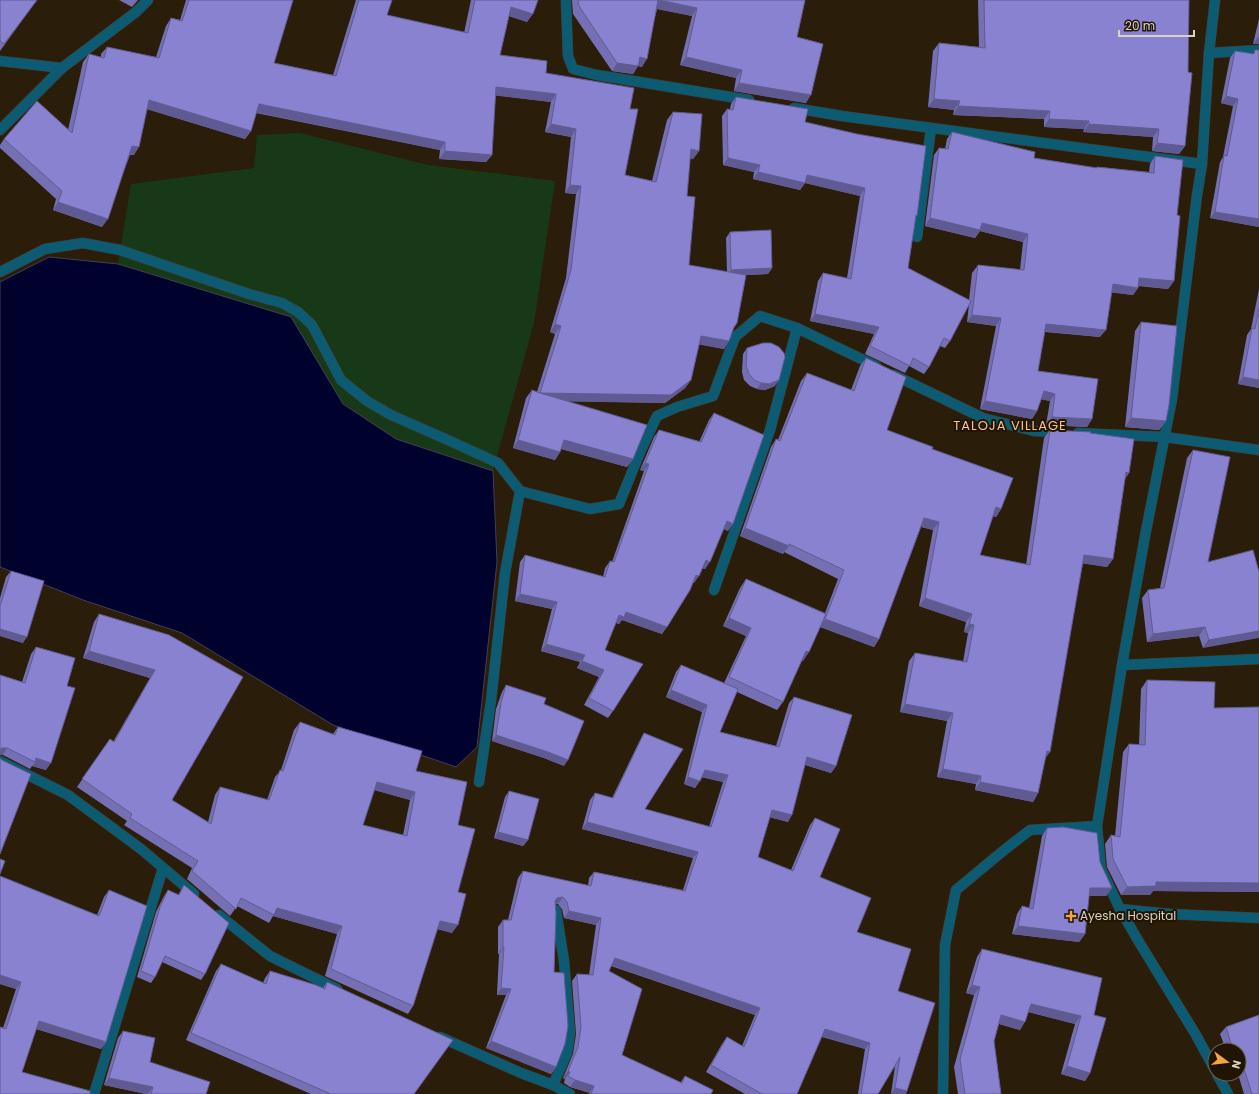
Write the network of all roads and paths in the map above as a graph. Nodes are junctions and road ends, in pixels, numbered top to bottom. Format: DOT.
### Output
graph roads {
  1 [pos="148,0"];
  2 [pos="566,0"];
  3 [pos="1215,0"];
  4 [pos="1259,50"];
  5 [pos="1209,53"];
  6 [pos="0,61"];
  7 [pos="62,68"];
  8 [pos="759,102"];
  9 [pos="782,106"];
  10 [pos="931,128"];
  11 [pos="0,130"];
  12 [pos="1202,164"];
  13 [pos="917,237"];
  14 [pos="0,272"];
  15 [pos="796,328"];
  16 [pos="1165,437"];
  17 [pos="1259,450"];
  18 [pos="520,491"];
  19 [pos="714,590"];
  20 [pos="1259,659"];
  21 [pos="1122,665"];
  22 [pos="0,760"];
  23 [pos="478,782"];
  24 [pos="1097,826"];
  25 [pos="163,868"];
  26 [pos="1120,909"];
  27 [pos="556,910"];
  28 [pos="1259,918"];
  29 [pos="349,995"];
  30 [pos="434,1034"];
  31 [pos="1207,1055"];
  32 [pos="1221,1082"];
  33 [pos="553,1085"];
  34 [pos="94,1094"];
  35 [pos="570,1094"];
  36 [pos="943,1094"];
  37 [pos="1228,1094"];
  1 -- 7 [label="street"];
  2 -- 8 [label="street"];
  3 -- 5 [label="street"];
  4 -- 5 [label="street"];
  5 -- 12 [label="street"];
  6 -- 7 [label="street"];
  7 -- 11 [label="street"];
  9 -- 10 [label="street"];
  10 -- 12 [label="street"];
  10 -- 13 [label="street"];
  12 -- 16 [label="street"];
  14 -- 18 [label="street"];
  15 -- 16 [label="street"];
  15 -- 18 [label="street"];
  15 -- 19 [label="street"];
  16 -- 17 [label="street"];
  16 -- 21 [label="street"];
  18 -- 23 [label="street"];
  20 -- 21 [label="street"];
  21 -- 24 [label="street"];
  22 -- 25 [label="street"];
  24 -- 26 [label="street"];
  24 -- 36 [label="street"];
  25 -- 29 [label="street"];
  25 -- 34 [label="street"];
  26 -- 28 [label="street"];
  26 -- 31 [label="street"];
  27 -- 33 [label="street"];
  30 -- 33 [label="street"];
  32 -- 37 [label="street"];
  33 -- 35 [label="street"];
}
